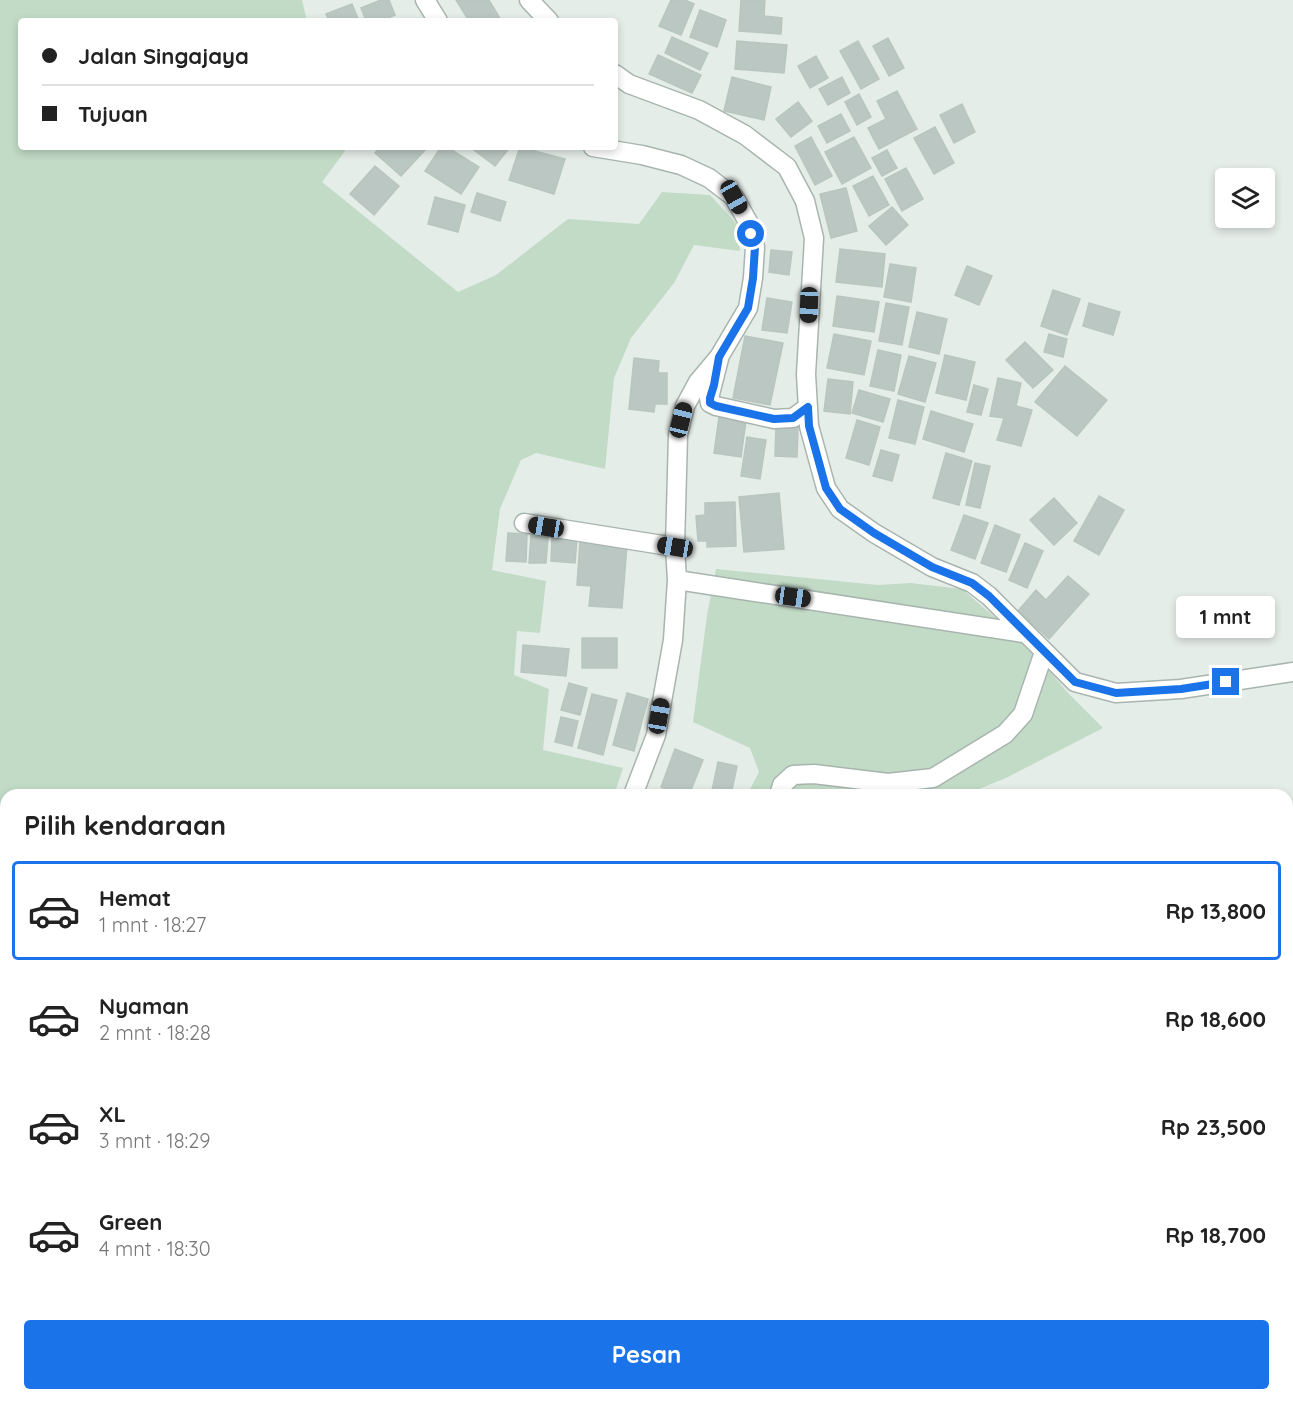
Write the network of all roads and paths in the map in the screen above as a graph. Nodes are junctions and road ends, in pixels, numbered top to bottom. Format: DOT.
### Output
graph roads {
  1 [pos="425,0"];
  2 [pos="529,0"];
  3 [pos="436,18"];
  4 [pos="546,18"];
  5 [pos="618,76"];
  6 [pos="611,150"];
  7 [pos="719,357"];
  8 [pos="808,407"];
  9 [pos="524,524"];
  10 [pos="675,547"];
  11 [pos="677,580"];
  12 [pos="1024,633"];
  13 [pos="1044,652"];
  14 [pos="1293,672"];
  15 [pos="635,789"];
  16 [pos="781,789"];
  1 -- 3 [label="street"];
  2 -- 4 [label="street"];
  5 -- 8 [label="street"];
  6 -- 7 [label="street"];
  7 -- 8 [label="street"];
  7 -- 10 [label="street"];
  8 -- 12 [label="street"];
  9 -- 10 [label="street"];
  10 -- 11 [label="street"];
  11 -- 12 [label="street"];
  11 -- 15 [label="street"];
  12 -- 13 [label="street"];
  13 -- 14 [label="street"];
  13 -- 16 [label="street"];
}
